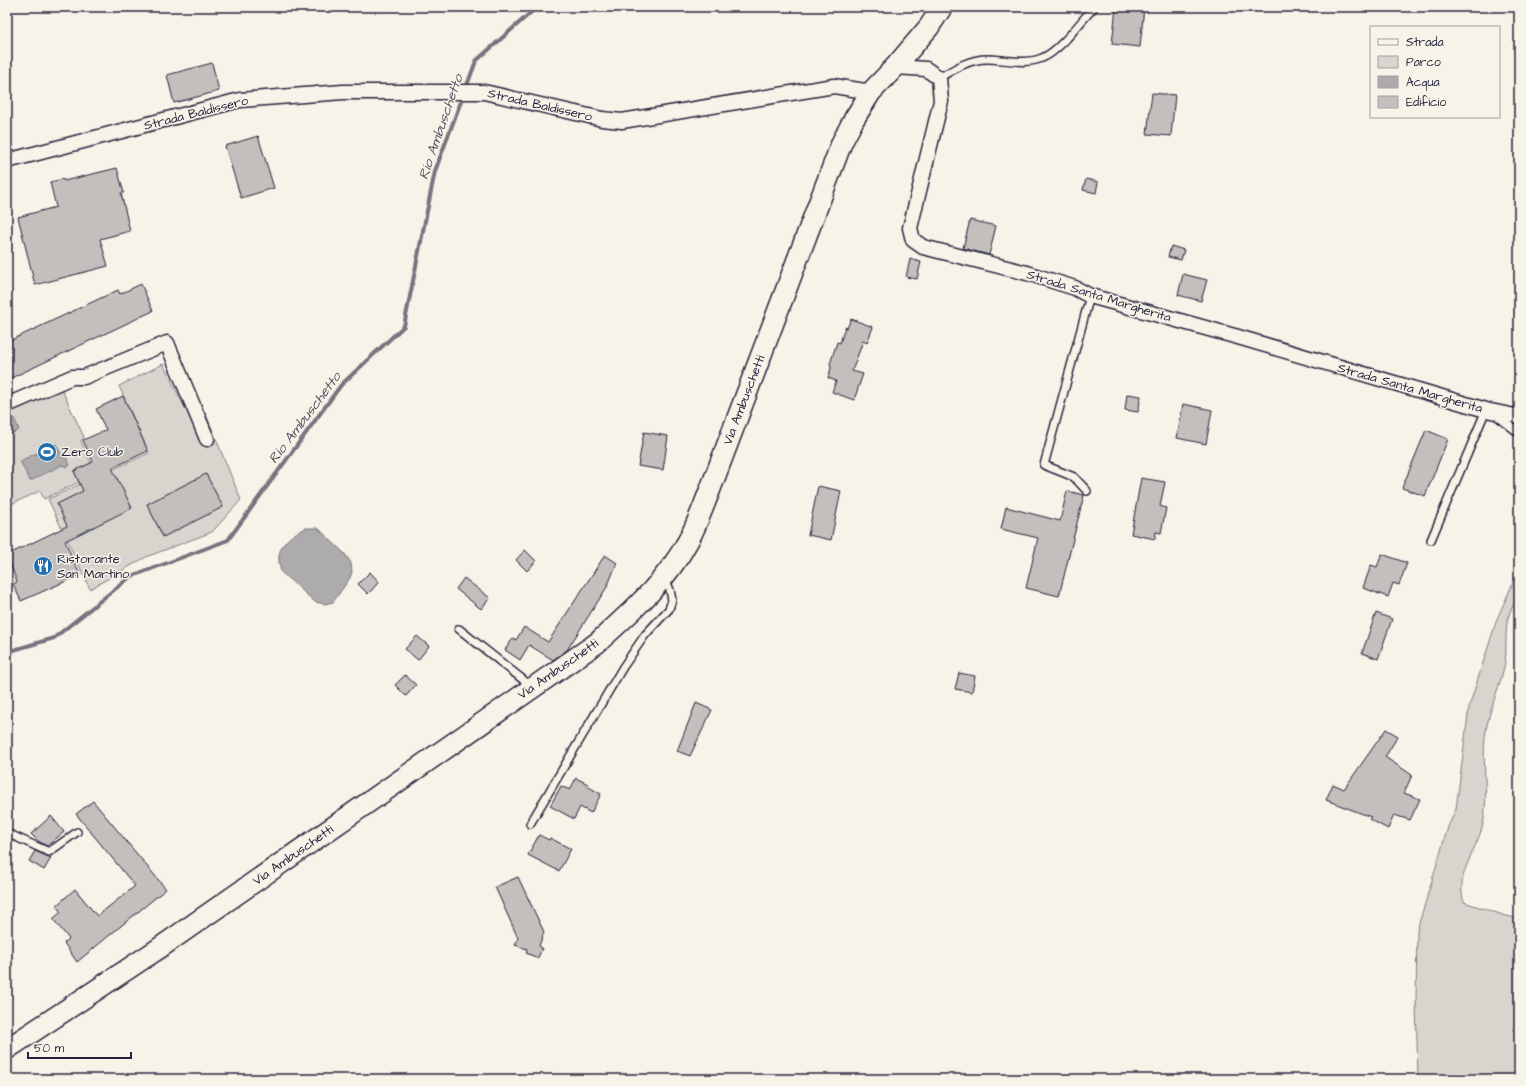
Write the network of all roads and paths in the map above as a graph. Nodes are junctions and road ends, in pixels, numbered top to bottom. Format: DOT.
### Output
graph roads {
  1 [pos="942,7"];
  2 [pos="1094,7"];
  3 [pos="894,67"];
  4 [pos="939,78"];
  5 [pos="871,92"];
  6 [pos="7,161"];
  7 [pos="1090,296"];
  8 [pos="7,405"];
  9 [pos="1489,411"];
  10 [pos="1515,416"];
  11 [pos="1519,433"];
  12 [pos="208,439"];
  13 [pos="1087,491"];
  14 [pos="1431,540"];
  15 [pos="664,577"];
  16 [pos="459,629"];
  17 [pos="533,687"];
  18 [pos="530,824"];
  19 [pos="77,832"];
  20 [pos="7,834"];
  21 [pos="7,1049"];
  1 -- 3 [label="street"];
  2 -- 4 [label="lane"];
  3 -- 4 [label="street"];
  3 -- 5 [label="street"];
  4 -- 7 [label="street, Strada Santa Margherita"];
  5 -- 6 [label="street, Strada Baldissero"];
  5 -- 15 [label="street, Via Ambuschetti"];
  7 -- 9 [label="street, Strada Santa Margherita"];
  7 -- 13 [label="lane"];
  8 -- 12 [label="street"];
  9 -- 10 [label="street, Strada Santa Margherita"];
  9 -- 11 [label="lane"];
  9 -- 14 [label="lane"];
  15 -- 17 [label="street, Via Ambuschetti"];
  15 -- 18 [label="lane"];
  16 -- 17 [label="lane"];
  17 -- 21 [label="street, Via Ambuschetti"];
  19 -- 20 [label="lane"];
}
